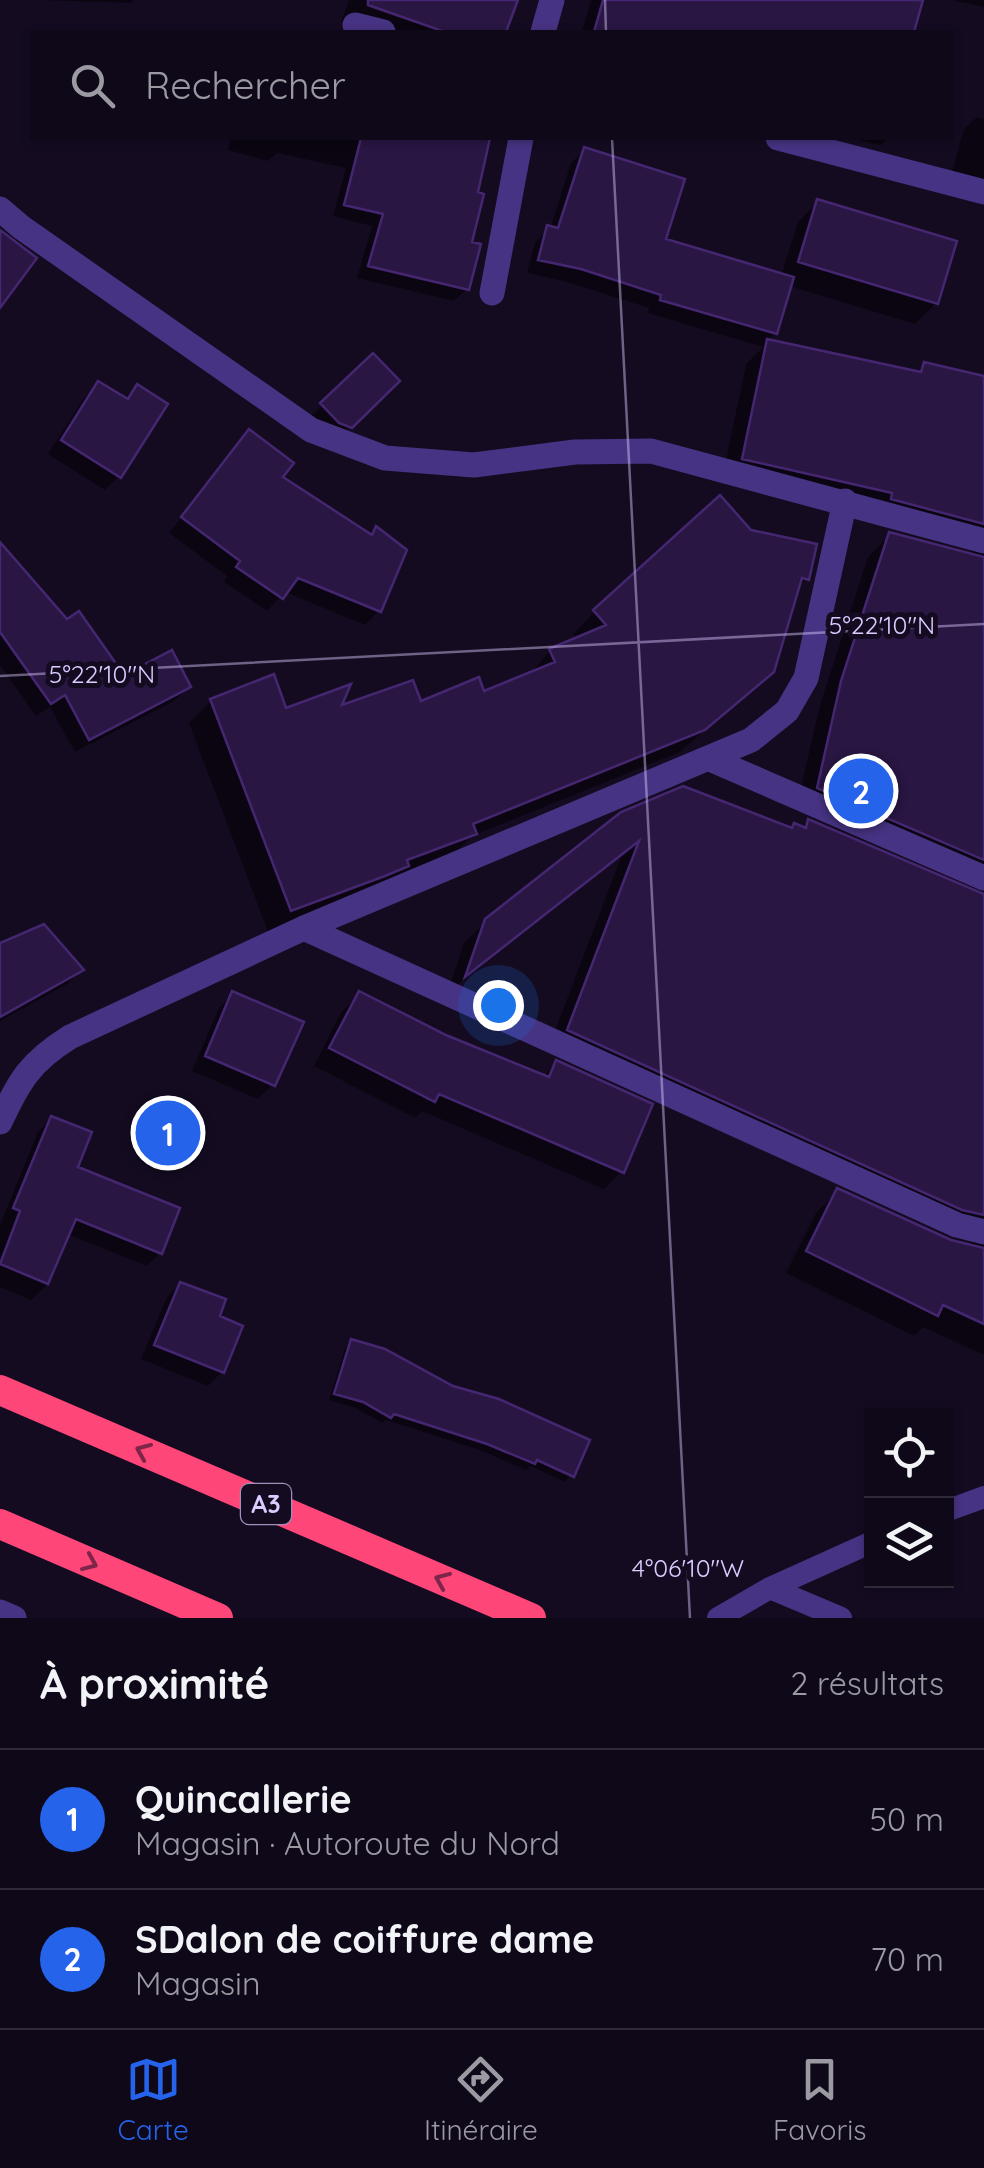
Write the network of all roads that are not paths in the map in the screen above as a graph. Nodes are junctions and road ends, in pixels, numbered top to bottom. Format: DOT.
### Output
graph roads {
  1 [pos="552,0"];
  2 [pos="354,25"];
  3 [pos="375,30"];
  4 [pos="544,30"];
  5 [pos="521,140"];
  6 [pos="786,140"];
  7 [pos="984,192"];
  8 [pos="0,208"];
  9 [pos="492,294"];
  10 [pos="846,501"];
  11 [pos="984,541"];
  12 [pos="710,759"];
  13 [pos="984,878"];
  14 [pos="304,928"];
  15 [pos="0,1122"];
  16 [pos="984,1232"];
  17 [pos="0,1390"];
  18 [pos="984,1497"];
  19 [pos="954,1508"];
  20 [pos="0,1524"];
  21 [pos="864,1546"];
  22 [pos="770,1588"];
  23 [pos="0,1612"];
  24 [pos="14,1618"];
  25 [pos="218,1618"];
  26 [pos="531,1618"];
  27 [pos="718,1618"];
  28 [pos="840,1618"];
  1 -- 4 [label="street"];
  2 -- 3 [label="street"];
  5 -- 9 [label="street"];
  6 -- 7 [label="street"];
  8 -- 10 [label="street"];
  10 -- 11 [label="street"];
  10 -- 12 [label="street"];
  12 -- 13 [label="street"];
  12 -- 14 [label="street"];
  14 -- 15 [label="street"];
  14 -- 16 [label="street"];
  26 -- 17 [label="highway, A3, one-way"];
  18 -- 19 [label="lane"];
  20 -- 25 [label="highway, one-way"];
  21 -- 22 [label="lane"];
  22 -- 27 [label="lane"];
  22 -- 28 [label="lane"];
  23 -- 24 [label="street"];
}
